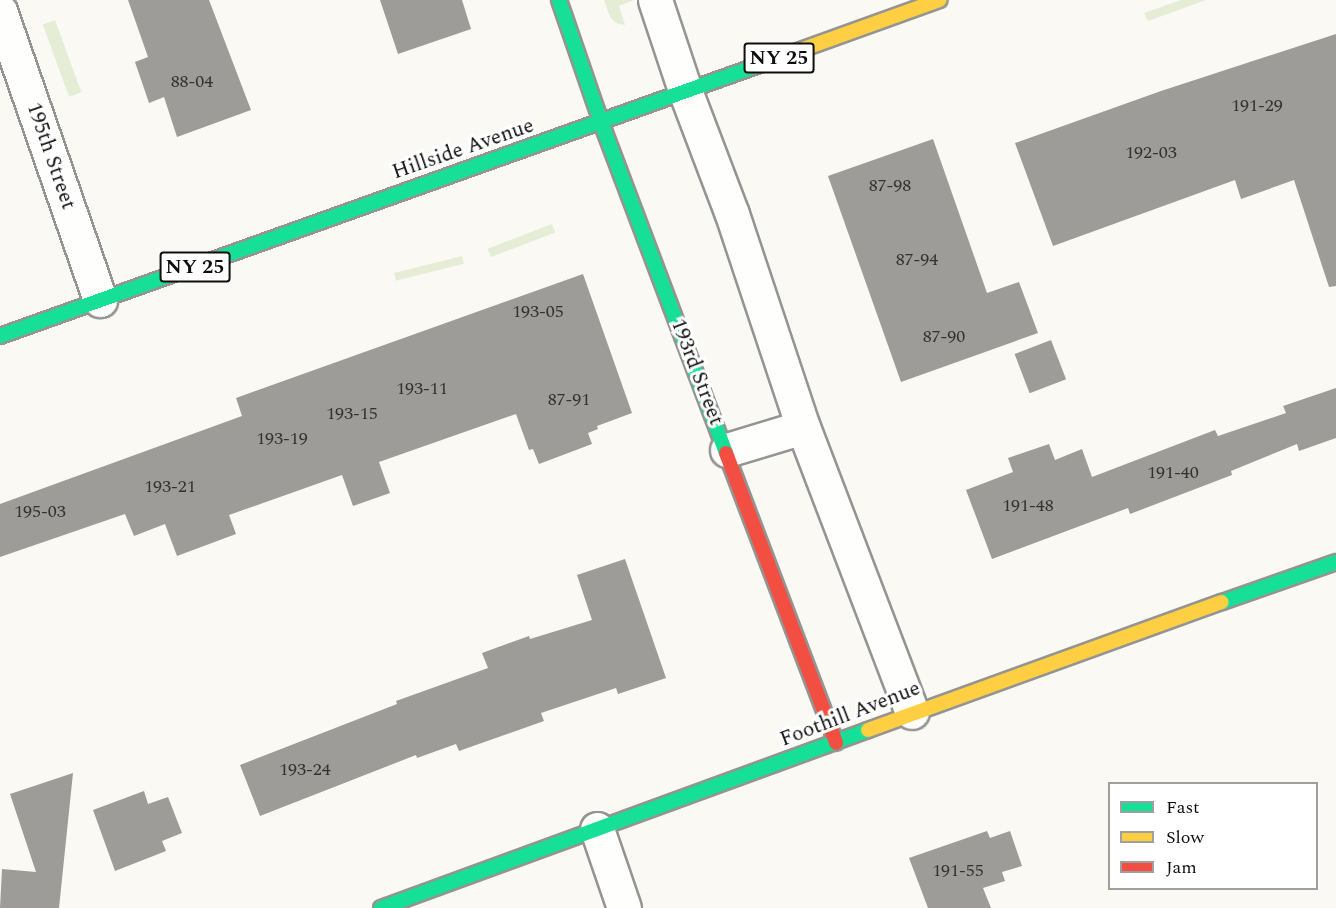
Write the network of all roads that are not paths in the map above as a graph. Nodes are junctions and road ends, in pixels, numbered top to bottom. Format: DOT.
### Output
graph roads {
  1 [pos="559,0"];
  2 [pos="655,0"];
  3 [pos="939,0"];
  4 [pos="0,11"];
  5 [pos="686,93"];
  6 [pos="601,122"];
  7 [pos="100,300"];
  8 [pos="0,336"];
  9 [pos="803,427"];
  10 [pos="727,450"];
  11 [pos="1336,562"];
  12 [pos="912,712"];
  13 [pos="836,743"];
  14 [pos="597,829"];
  15 [pos="381,908"];
  16 [pos="624,908"];
  1 -- 6 [label="street, 193rd Street"];
  2 -- 5 [label="street"];
  3 -- 5 [label="street, Hillside Avenue / NY 25"];
  4 -- 7 [label="street, 195th Street"];
  5 -- 6 [label="street, Hillside Avenue / NY 25"];
  5 -- 9 [label="street"];
  6 -- 7 [label="street, Hillside Avenue / NY 25"];
  6 -- 10 [label="street, 193rd Street"];
  7 -- 8 [label="street, Hillside Avenue / NY 25"];
  9 -- 10 [label="street"];
  9 -- 12 [label="street"];
  10 -- 13 [label="street, 193rd Street"];
  11 -- 12 [label="street, Foothill Avenue"];
  12 -- 13 [label="street, Foothill Avenue"];
  13 -- 14 [label="street, Foothill Avenue"];
  14 -- 15 [label="street, Foothill Avenue"];
  14 -- 16 [label="street"];
}
